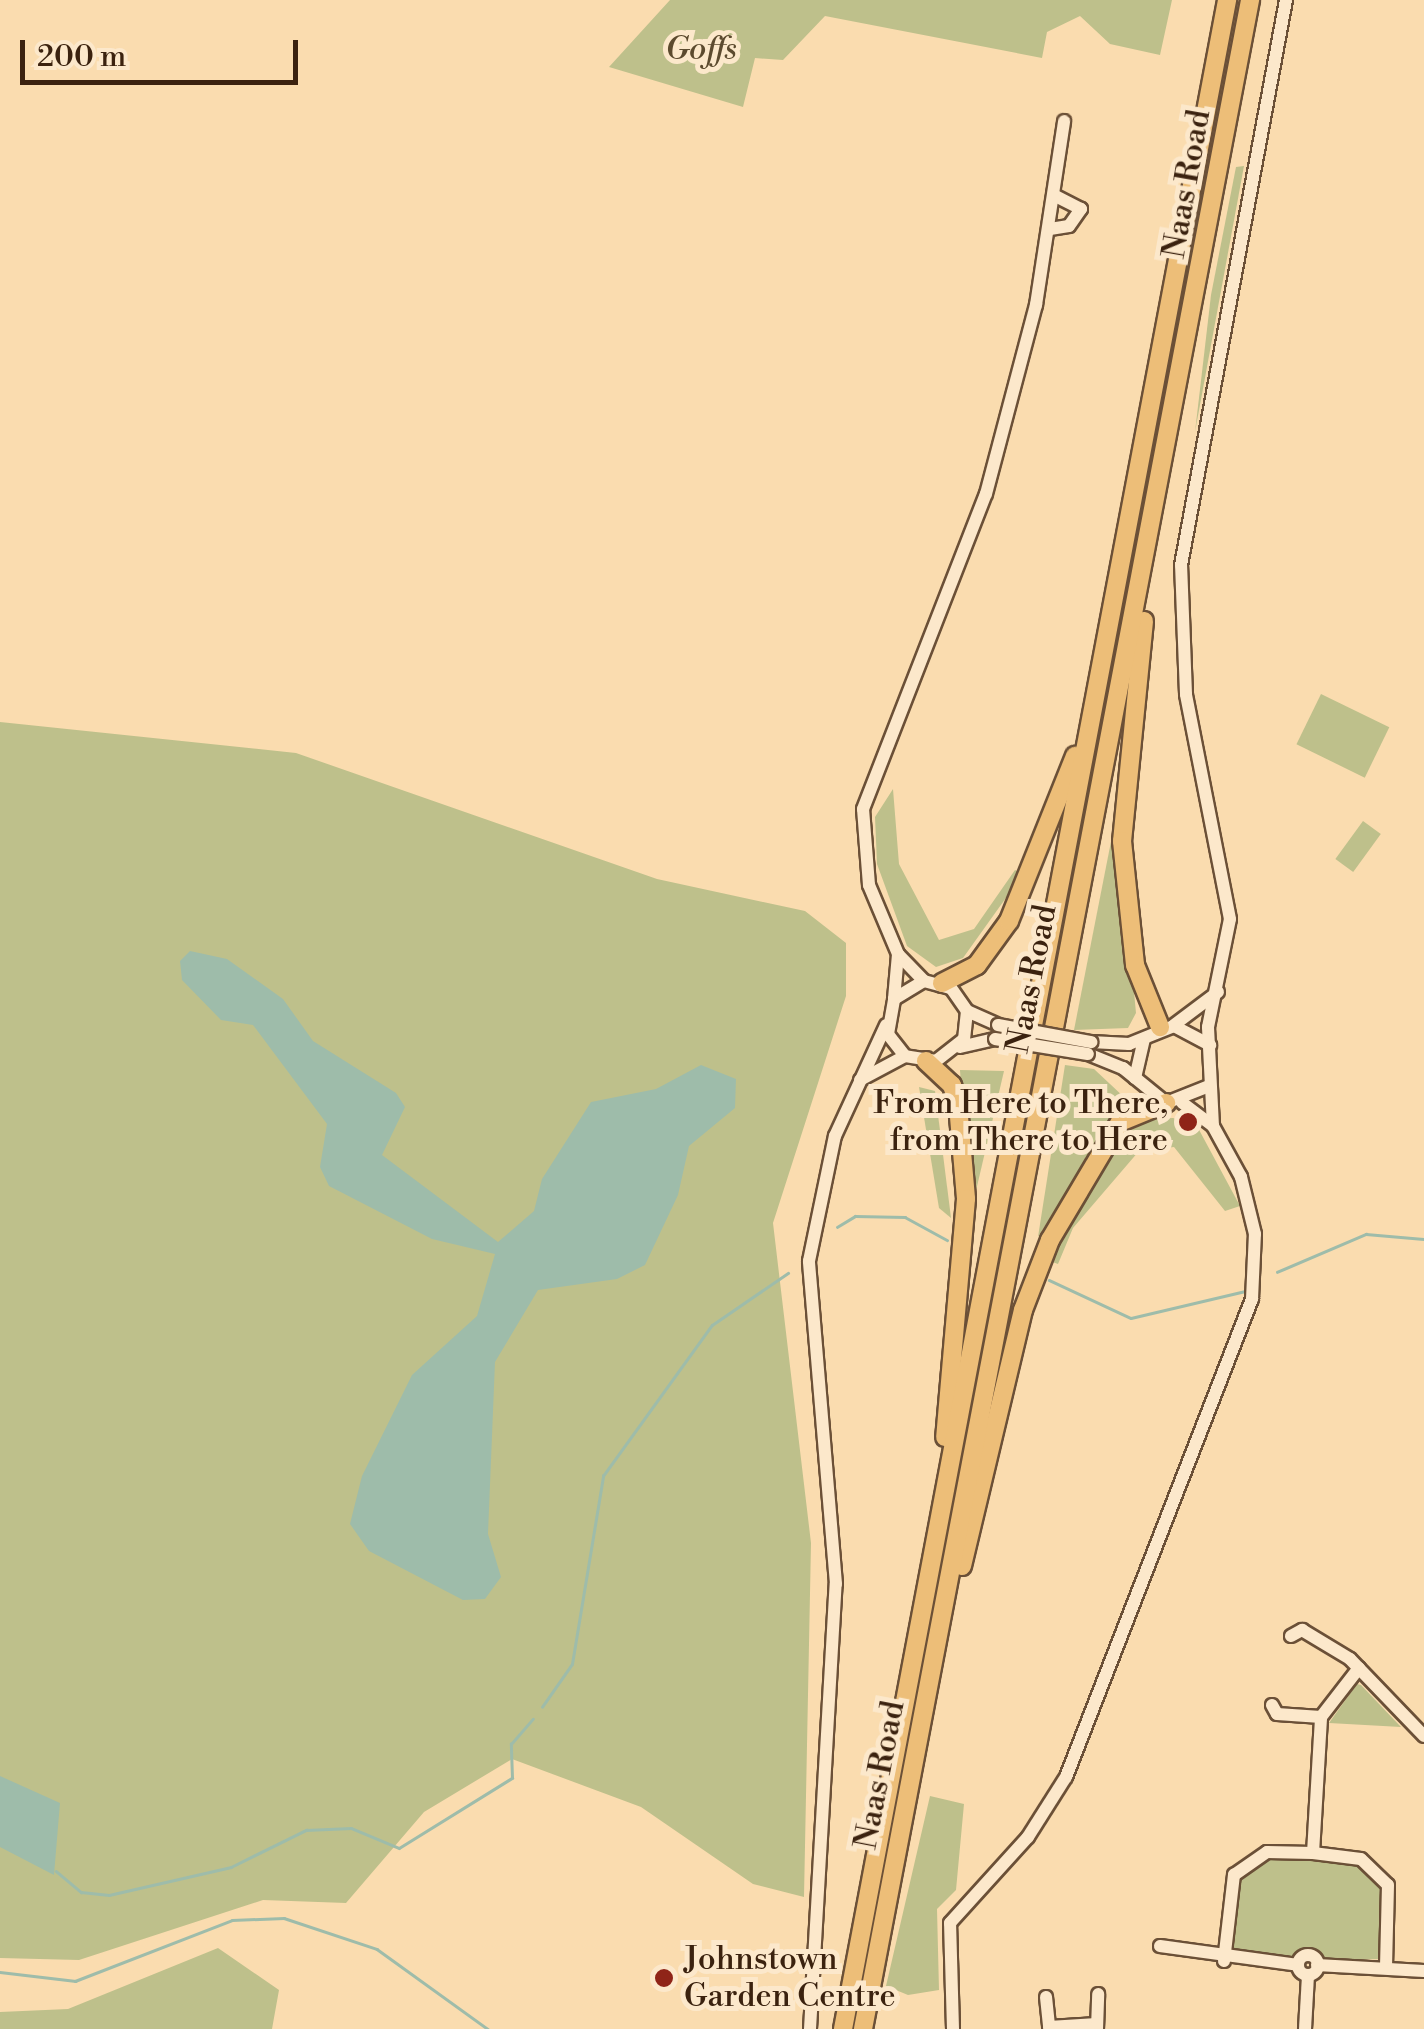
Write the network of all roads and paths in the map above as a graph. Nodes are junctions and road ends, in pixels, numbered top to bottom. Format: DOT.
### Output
graph roads {
  1 [pos="1226,0"];
  2 [pos="1250,0"];
  3 [pos="1286,0"];
  4 [pos="1064,121"];
  5 [pos="1055,196"];
  6 [pos="1050,230"];
  7 [pos="1193,320"];
  8 [pos="1135,498"];
  9 [pos="898,954"];
  10 [pos="933,982"];
  11 [pos="1219,990"];
  12 [pos="894,999"];
  13 [pos="967,1011"];
  14 [pos="886,1025"];
  15 [pos="1160,1029"];
  16 [pos="996,1032"];
  17 [pos="1210,1045"];
  18 [pos="958,1048"];
  19 [pos="1090,1048"];
  20 [pos="905,1056"];
  21 [pos="926,1062"];
  22 [pos="1135,1078"];
  23 [pos="858,1081"];
  24 [pos="1208,1086"];
  25 [pos="1174,1103"];
  26 [pos="1213,1126"];
  27 [pos="1291,1636"];
  28 [pos="1358,1668"];
  29 [pos="1272,1704"];
  30 [pos="1321,1718"];
  31 [pos="1424,1736"];
  32 [pos="905,1755"];
  33 [pos="1312,1854"];
  34 [pos="1160,1946"];
  35 [pos="1224,1961"];
  36 [pos="1308,1968"];
  37 [pos="1386,1968"];
  38 [pos="1424,1971"];
  39 [pos="1098,1994"];
  40 [pos="1046,1997"];
  41 [pos="1097,2027"];
  42 [pos="810,2029"];
  43 [pos="843,2029"];
  44 [pos="863,2029"];
  45 [pos="954,2029"];
  46 [pos="1305,2029"];
  1 -- 8 [label="highway, Naas Road"];
  2 -- 7 [label="highway, Naas Road"];
  3 -- 11 [label="street"];
  4 -- 5 [label="street"];
  5 -- 6 [label="street"];
  5 -- 6 [label="street"];
  6 -- 9 [label="street"];
  7 -- 15 [label="highway"];
  7 -- 32 [label="highway, Naas Road"];
  8 -- 10 [label="highway"];
  8 -- 32 [label="highway, Naas Road"];
  9 -- 10 [label="street"];
  9 -- 12 [label="street"];
  10 -- 12 [label="street"];
  10 -- 13 [label="street"];
  11 -- 15 [label="street"];
  11 -- 17 [label="street"];
  12 -- 14 [label="street"];
  13 -- 16 [label="street"];
  13 -- 18 [label="street"];
  14 -- 20 [label="street"];
  14 -- 23 [label="street"];
  15 -- 17 [label="street"];
  15 -- 19 [label="street"];
  15 -- 22 [label="street"];
  16 -- 18 [label="street"];
  16 -- 19 [label="street, bridge"];
  17 -- 24 [label="street"];
  18 -- 21 [label="street"];
  19 -- 22 [label="street"];
  20 -- 21 [label="street"];
  20 -- 23 [label="street"];
  21 -- 32 [label="highway"];
  22 -- 25 [label="street"];
  23 -- 42 [label="street"];
  24 -- 25 [label="street"];
  24 -- 26 [label="street"];
  25 -- 26 [label="street"];
  25 -- 32 [label="highway"];
  26 -- 45 [label="street"];
  27 -- 28 [label="street"];
  28 -- 30 [label="street"];
  28 -- 31 [label="street"];
  29 -- 30 [label="street"];
  30 -- 33 [label="street"];
  32 -- 43 [label="highway, Naas Road"];
  32 -- 44 [label="highway, Naas Road"];
  33 -- 35 [label="street"];
  33 -- 37 [label="street"];
  34 -- 35 [label="street"];
  35 -- 36 [label="street"];
  36 -- 37 [label="street"];
  36 -- 46 [label="street"];
  37 -- 38 [label="street"];
  39 -- 41 [label="street"];
  40 -- 41 [label="street"];
}
